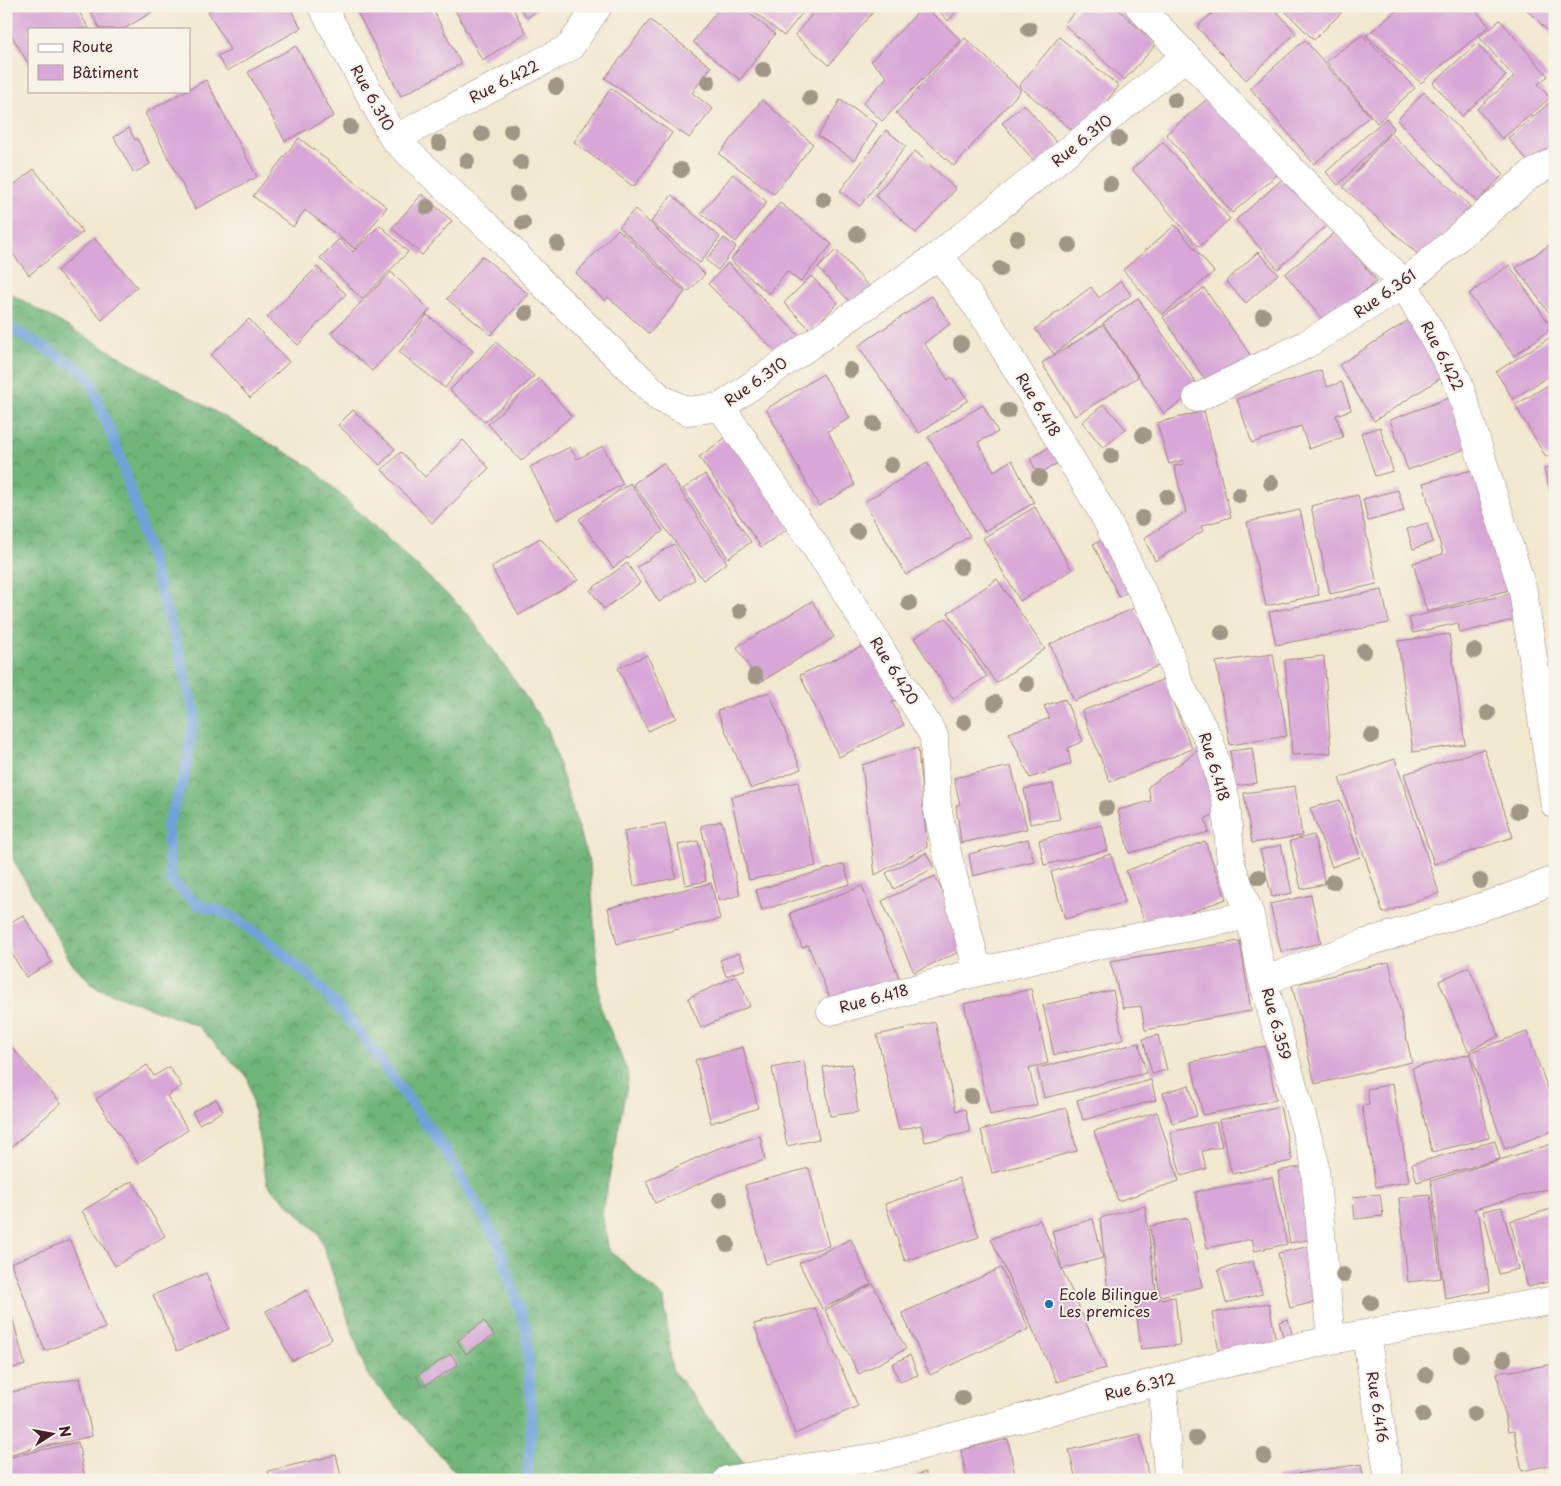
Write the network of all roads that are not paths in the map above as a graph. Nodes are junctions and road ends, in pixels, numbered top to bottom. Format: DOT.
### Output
graph roads {
  1 [pos="322,6"];
  2 [pos="598,6"];
  3 [pos="1139,6"];
  4 [pos="1186,56"];
  5 [pos="394,139"];
  6 [pos="1555,161"];
  7 [pos="939,255"];
  8 [pos="1404,284"];
  9 [pos="1196,398"];
  10 [pos="721,407"];
  11 [pos="1555,805"];
  12 [pos="1555,880"];
  13 [pos="1250,916"];
  14 [pos="978,972"];
  15 [pos="1263,981"];
  16 [pos="831,1011"];
  17 [pos="1555,1300"];
  18 [pos="1366,1334"];
  19 [pos="1331,1340"];
  20 [pos="1163,1382"];
  21 [pos="727,1480"];
  22 [pos="1168,1480"];
  23 [pos="1389,1480"];
  1 -- 5 [label="street, Rue 6.310"];
  2 -- 5 [label="street, Rue 6.422"];
  3 -- 4 [label="street, Rue 6.422"];
  4 -- 7 [label="street, Rue 6.310"];
  4 -- 8 [label="street, Rue 6.422"];
  5 -- 10 [label="street, Rue 6.310"];
  6 -- 8 [label="street, Rue 6.361"];
  7 -- 10 [label="street, Rue 6.310"];
  7 -- 13 [label="street, Rue 6.418"];
  8 -- 9 [label="street, Rue 6.361"];
  8 -- 11 [label="street, Rue 6.422"];
  10 -- 14 [label="street, Rue 6.420"];
  12 -- 15 [label="street, Rue 6.359"];
  13 -- 14 [label="street, Rue 6.418"];
  13 -- 15 [label="street"];
  14 -- 16 [label="street, Rue 6.418"];
  15 -- 19 [label="street, Rue 6.359"];
  17 -- 18 [label="street, Rue 6.312"];
  18 -- 19 [label="street, Rue 6.312"];
  18 -- 23 [label="street, Rue 6.416"];
  19 -- 20 [label="street, Rue 6.312"];
  20 -- 21 [label="street, Rue 6.312"];
  20 -- 22 [label="street"];
}
